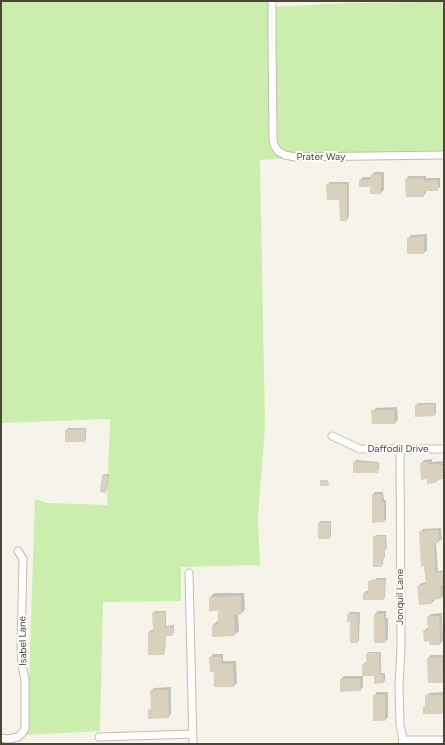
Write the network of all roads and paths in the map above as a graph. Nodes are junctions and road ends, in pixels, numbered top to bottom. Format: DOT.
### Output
graph roads {
  1 [pos="272,1"];
  2 [pos="444,155"];
  3 [pos="332,436"];
  4 [pos="444,449"];
  5 [pos="400,450"];
  6 [pos="18,551"];
  7 [pos="189,573"];
  8 [pos="193,734"];
  9 [pos="99,737"];
  10 [pos="1,738"];
  11 [pos="444,740"];
  12 [pos="403,742"];
  13 [pos="193,744"];
  1 -- 2 [label="street, Prater Way"];
  3 -- 5 [label="street, Daffodil Drive"];
  4 -- 5 [label="street, Daffodil Drive"];
  5 -- 12 [label="street, Jonquil Lane"];
  6 -- 10 [label="street, Isabel Lane"];
  7 -- 8 [label="street"];
  8 -- 9 [label="street"];
  8 -- 13 [label="street"];
  11 -- 12 [label="street"];
}
